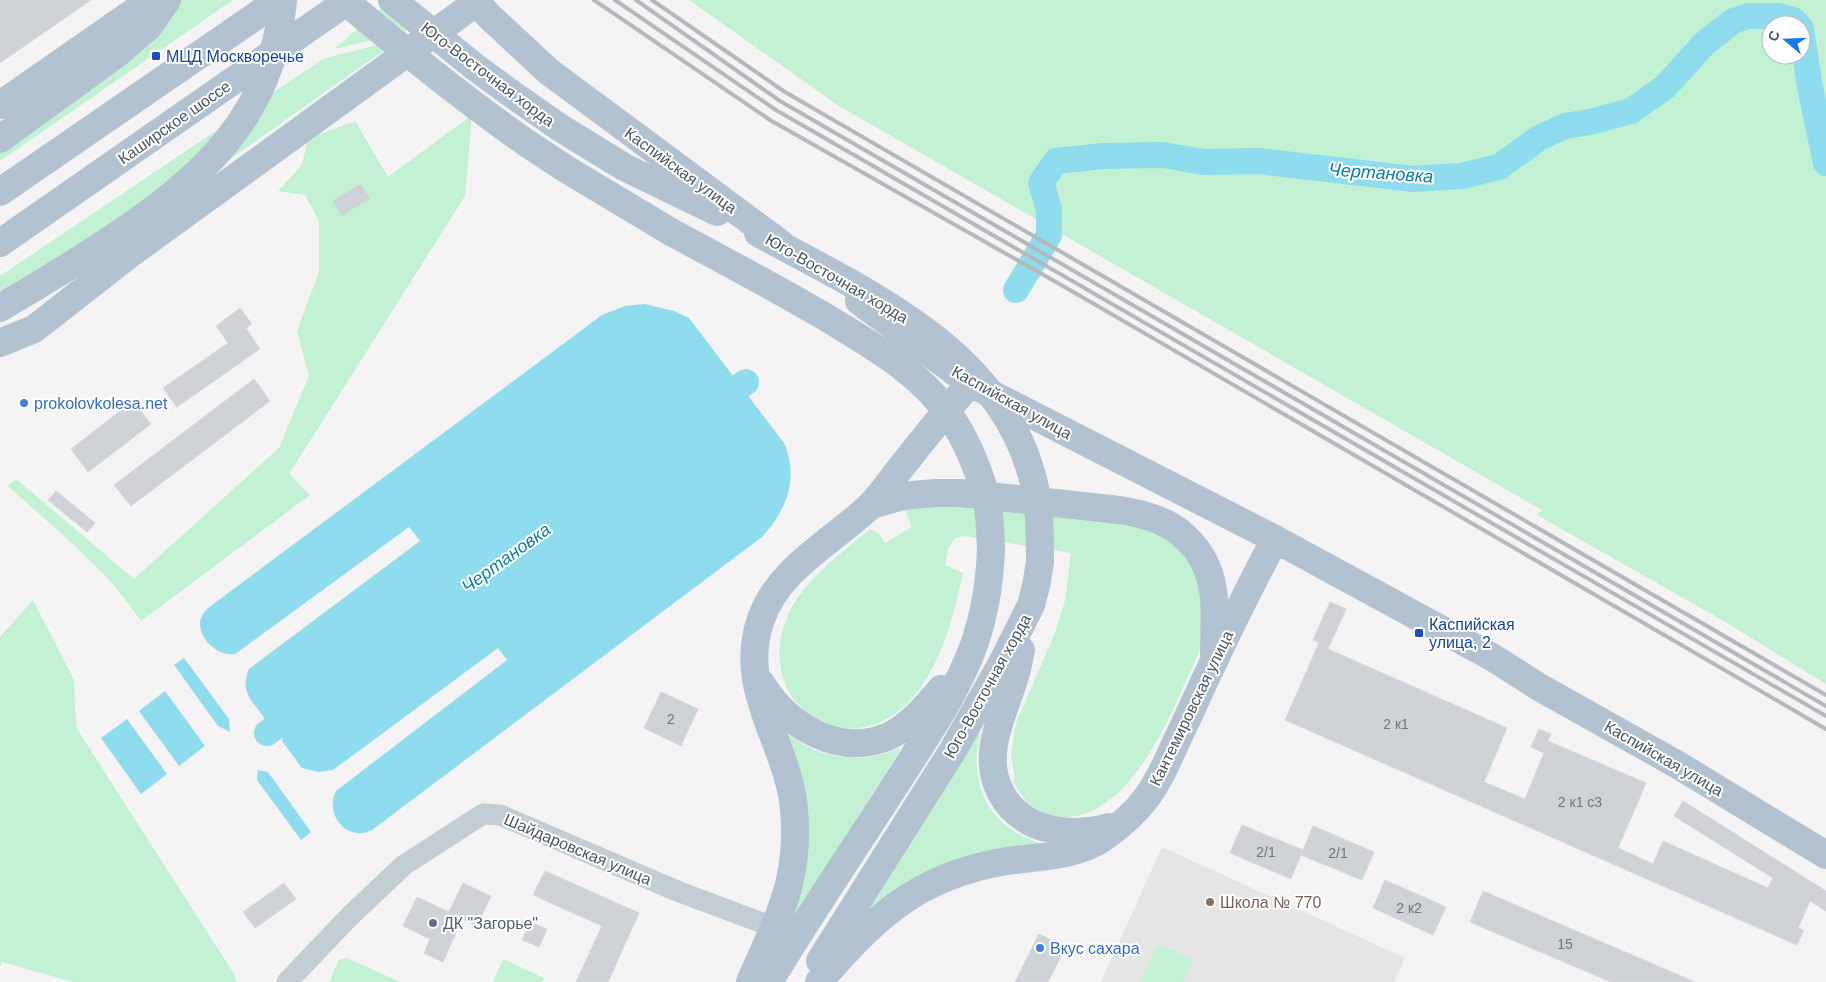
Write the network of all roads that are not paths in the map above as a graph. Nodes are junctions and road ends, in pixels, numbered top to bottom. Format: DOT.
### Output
graph roads {
  1 [pos="151,0"];
  2 [pos="167,0"];
  3 [pos="279,0"];
  4 [pos="283,0"];
  5 [pos="344,0"];
  6 [pos="349,0"];
  7 [pos="392,0"];
  8 [pos="476,1"];
  9 [pos="0,105"];
  10 [pos="0,139"];
  11 [pos="0,192"];
  12 [pos="0,243"];
  13 [pos="0,308"];
  14 [pos="52,315"];
  15 [pos="0,330"];
  16 [pos="0,342"];
  17 [pos="970,383"];
  18 [pos="871,505"];
  19 [pos="1275,539"];
  20 [pos="1031,605"];
  21 [pos="973,646"];
  22 [pos="1214,661"];
  23 [pos="1501,662"];
  24 [pos="755,673"];
  25 [pos="1124,820"];
  26 [pos="1826,840"];
  27 [pos="1826,855"];
  28 [pos="773,927"];
  29 [pos="287,982"];
  30 [pos="750,982"];
  31 [pos="769,982"];
  32 [pos="807,982"];
  33 [pos="819,982"];
  1 -- 9 [label="main road"];
  2 -- 10 [label="main road"];
  3 -- 11 [label="main road"];
  4 -- 13 [label="main road, bridge"];
  5 -- 21 [label="main road, Юго-Восточная хорда, bridge"];
  6 -- 12 [label="main road, Каширское шоссе"];
  7 -- 20 [label="main road, Юго-Восточная хорда, bridge"];
  8 -- 14 [label="main road"];
  8 -- 17 [label="main road, Каспийская улица"];
  14 -- 15 [label="main road"];
  14 -- 16 [label="main road"];
  17 -- 18 [label="main road"];
  17 -- 19 [label="main road, Каспийская улица"];
  18 -- 22 [label="main road"];
  18 -- 24 [label="main road"];
  19 -- 22 [label="main road, Кантемировская улица"];
  19 -- 23 [label="main road, Каспийская улица"];
  20 -- 25 [label="main road"];
  20 -- 32 [label="main road, Юго-Восточная хорда"];
  21 -- 24 [label="main road"];
  21 -- 31 [label="main road, Юго-Восточная хорда"];
  22 -- 25 [label="main road, Кантемировская улица"];
  23 -- 26 [label="main road, Каспийская улица"];
  23 -- 27 [label="main road, Каспийская улица"];
  24 -- 28 [label="main road"];
  25 -- 33 [label="main road, Кантемировская улица"];
  28 -- 29 [label="street, Шайдаровская улица"];
  28 -- 30 [label="main road"];
}
